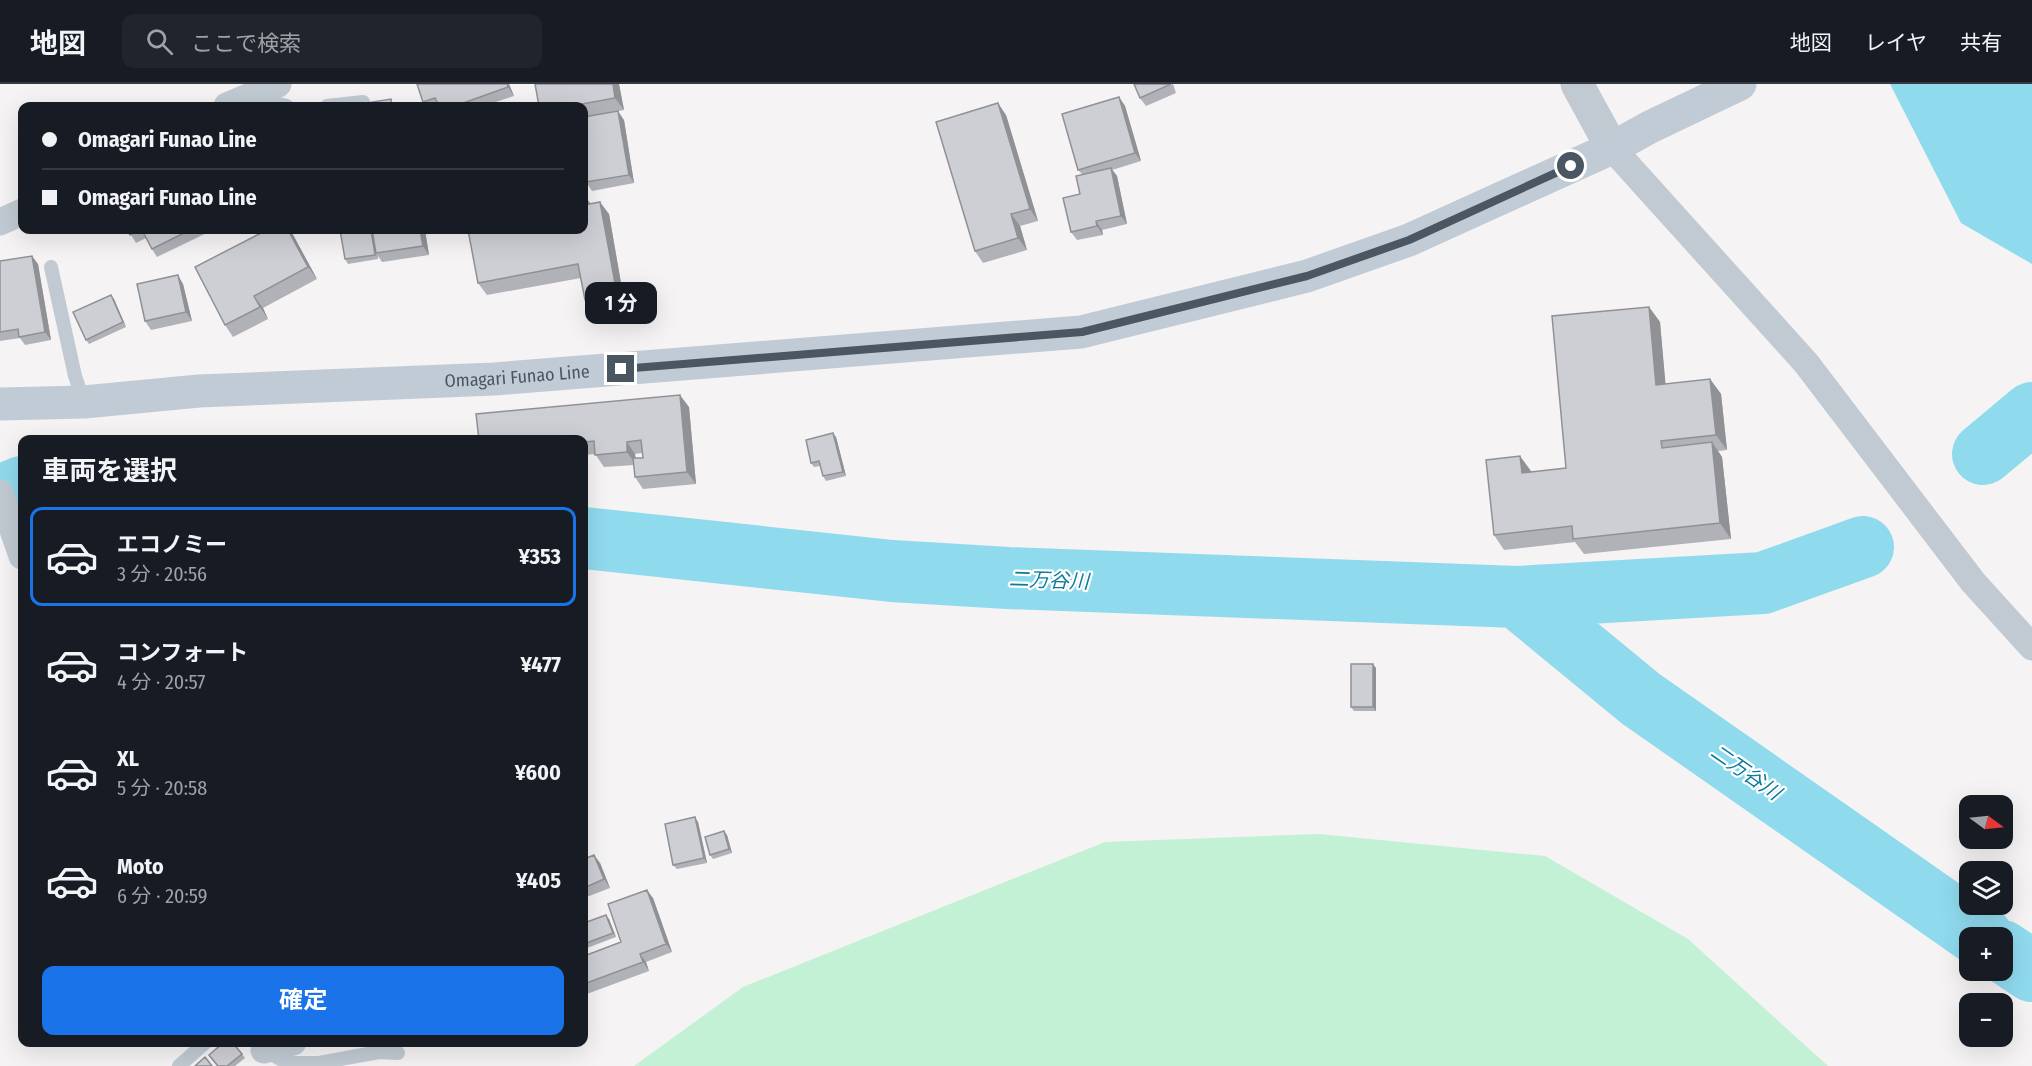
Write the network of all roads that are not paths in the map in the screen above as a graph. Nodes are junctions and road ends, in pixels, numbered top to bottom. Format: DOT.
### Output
graph roads {
  1 [pos="278,84"];
  2 [pos="1577,84"];
  3 [pos="1740,84"];
  4 [pos="238,101"];
  5 [pos="1612,148"];
  6 [pos="18,214"];
  7 [pos="0,222"];
  8 [pos="51,267"];
  9 [pos="84,402"];
  10 [pos="0,404"];
  11 [pos="0,493"];
  12 [pos="18,545"];
  13 [pos="2032,647"];
  14 [pos="200,1047"];
  15 [pos="278,1047"];
  16 [pos="259,1053"];
  17 [pos="398,1053"];
  18 [pos="179,1066"];
  1 -- 4 [label="street"];
  2 -- 5 [label="street"];
  3 -- 5 [label="main road, Omagari Funao Line"];
  5 -- 9 [label="main road, Omagari Funao Line"];
  5 -- 13 [label="street"];
  6 -- 7 [label="street"];
  8 -- 9 [label="lane"];
  9 -- 10 [label="main road, Omagari Funao Line"];
  11 -- 12 [label="street"];
  14 -- 18 [label="lane"];
  15 -- 16 [label="street"];
  16 -- 17 [label="lane"];
}
